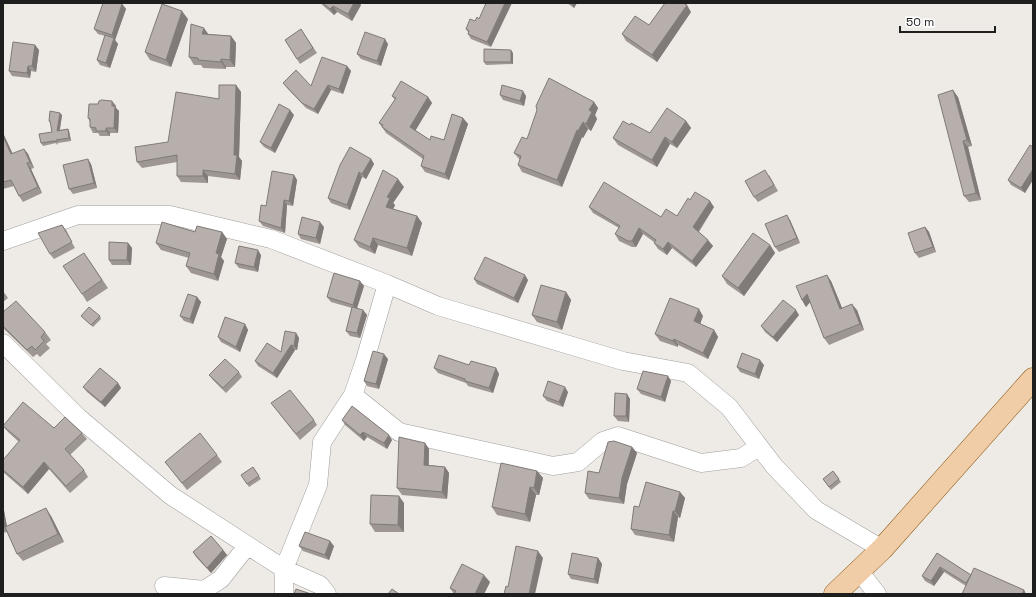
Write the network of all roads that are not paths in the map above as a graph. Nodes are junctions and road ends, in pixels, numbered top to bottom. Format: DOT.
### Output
graph roads {
  1 [pos="3,241"];
  2 [pos="387,284"];
  3 [pos="3,343"];
  4 [pos="1033,379"];
  5 [pos="353,395"];
  6 [pos="759,447"];
  7 [pos="247,546"];
  8 [pos="882,550"];
  9 [pos="284,569"];
  10 [pos="859,571"];
  11 [pos="164,586"];
  12 [pos="284,594"];
  13 [pos="327,594"];
  14 [pos="834,594"];
  15 [pos="877,594"];
  1 -- 2 [label="street"];
  2 -- 5 [label="street"];
  2 -- 6 [label="street"];
  3 -- 7 [label="street"];
  4 -- 8 [label="main road"];
  5 -- 6 [label="street"];
  5 -- 9 [label="street"];
  6 -- 8 [label="street"];
  7 -- 9 [label="street"];
  7 -- 11 [label="street"];
  8 -- 10 [label="main road"];
  9 -- 12 [label="street"];
  9 -- 13 [label="street"];
  10 -- 14 [label="main road"];
  10 -- 15 [label="street"];
}
